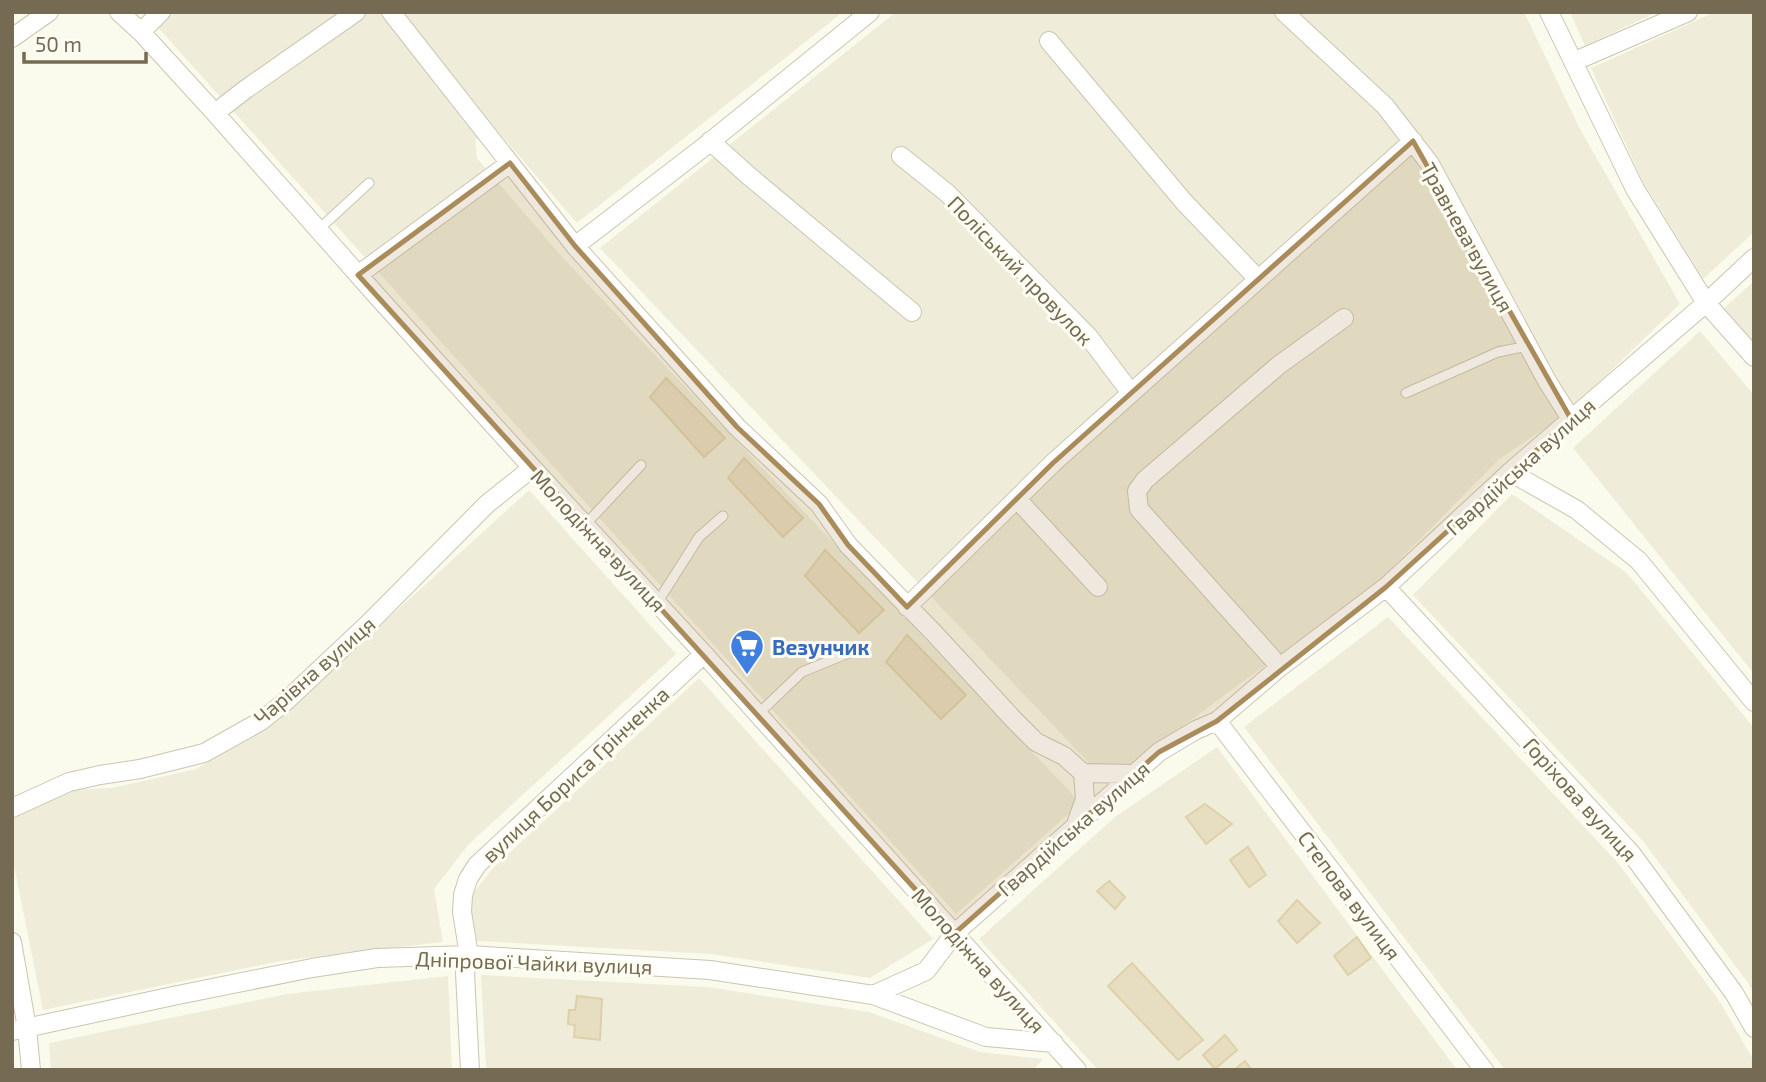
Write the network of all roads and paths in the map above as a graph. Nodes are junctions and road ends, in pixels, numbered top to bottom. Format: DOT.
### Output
graph roads {
  1 [pos="49,12"];
  2 [pos="119,12"];
  3 [pos="161,12"];
  4 [pos="355,12"];
  5 [pos="391,12"];
  6 [pos="870,12"];
  7 [pos="1284,12"];
  8 [pos="1549,12"];
  9 [pos="1688,12"];
  10 [pos="141,32"];
  11 [pos="12,38"];
  12 [pos="1049,41"];
  13 [pos="1573,62"];
  14 [pos="215,113"];
  15 [pos="710,141"];
  16 [pos="1413,141"];
  17 [pos="901,156"];
  18 [pos="510,163"];
  19 [pos="369,183"];
  20 [pos="318,230"];
  21 [pos="575,246"];
  22 [pos="1754,258"];
  23 [pos="358,275"];
  24 [pos="1258,279"];
  25 [pos="1706,303"];
  26 [pos="912,312"];
  27 [pos="1344,318"];
  28 [pos="1528,346"];
  29 [pos="1754,357"];
  30 [pos="1131,393"];
  31 [pos="1406,393"];
  32 [pos="1571,419"];
  33 [pos="641,465"];
  34 [pos="532,468"];
  35 [pos="1510,472"];
  36 [pos="1017,499"];
  37 [pos="723,516"];
  38 [pos="585,525"];
  39 [pos="1098,587"];
  40 [pos="1386,587"];
  41 [pos="657,603"];
  42 [pos="907,607"];
  43 [pos="851,652"];
  44 [pos="704,654"];
  45 [pos="1280,667"];
  46 [pos="1754,702"];
  47 [pos="758,714"];
  48 [pos="1217,720"];
  49 [pos="1083,773"];
  50 [pos="1134,774"];
  51 [pos="12,808"];
  52 [pos="1075,826"];
  53 [pos="954,933"];
  54 [pos="12,942"];
  55 [pos="469,956"];
  56 [pos="873,995"];
  57 [pos="1754,1028"];
  58 [pos="20,1029"];
  59 [pos="1054,1043"];
  60 [pos="1067,1067"];
  61 [pos="31,1070"];
  62 [pos="470,1070"];
  63 [pos="1484,1070"];
  1 -- 11 [label="street"];
  2 -- 10 [label="street, Молодіжна вулиця"];
  3 -- 10 [label="street"];
  4 -- 14 [label="street"];
  5 -- 18 [label="street"];
  6 -- 15 [label="street"];
  7 -- 16 [label="street, Травнева вулиця"];
  8 -- 13 [label="street"];
  9 -- 13 [label="street"];
  10 -- 14 [label="street, Молодіжна вулиця"];
  12 -- 24 [label="street"];
  13 -- 25 [label="street"];
  14 -- 20 [label="street, Молодіжна вулиця"];
  15 -- 21 [label="street"];
  15 -- 26 [label="street"];
  16 -- 24 [label="street"];
  16 -- 28 [label="street, Травнева вулиця"];
  17 -- 30 [label="street, Поліський провулок"];
  18 -- 21 [label="street"];
  18 -- 23 [label="street"];
  19 -- 20 [label="lane"];
  20 -- 23 [label="street, Молодіжна вулиця"];
  21 -- 42 [label="street"];
  22 -- 25 [label="street, Гвардійська вулиця"];
  23 -- 34 [label="street, Молодіжна вулиця"];
  24 -- 30 [label="street"];
  25 -- 29 [label="street"];
  25 -- 32 [label="street, Гвардійська вулиця"];
  27 -- 45 [label="street"];
  28 -- 31 [label="lane"];
  28 -- 32 [label="street, Травнева вулиця"];
  30 -- 36 [label="street"];
  32 -- 35 [label="street, Гвардійська вулиця"];
  33 -- 38 [label="lane"];
  34 -- 38 [label="street, Молодіжна вулиця"];
  34 -- 51 [label="street, Чарівна вулиця"];
  35 -- 40 [label="street, Гвардійська вулиця"];
  35 -- 46 [label="street"];
  36 -- 39 [label="street"];
  36 -- 42 [label="street"];
  37 -- 41 [label="lane"];
  38 -- 41 [label="street, Молодіжна вулиця"];
  40 -- 45 [label="street, Гвардійська вулиця"];
  40 -- 57 [label="street, Горіхова вулиця"];
  41 -- 44 [label="street, Молодіжна вулиця"];
  42 -- 49 [label="street"];
  43 -- 47 [label="lane"];
  44 -- 47 [label="street, Молодіжна вулиця"];
  44 -- 55 [label="street, вулиця Бориса Грінченка"];
  45 -- 48 [label="street, Гвардійська вулиця"];
  47 -- 53 [label="street, Молодіжна вулиця"];
  48 -- 50 [label="street, Гвардійська вулиця"];
  48 -- 63 [label="street, Степова вулиця"];
  49 -- 50 [label="street"];
  49 -- 52 [label="street"];
  50 -- 52 [label="street, Гвардійська вулиця"];
  52 -- 53 [label="street, Гвардійська вулиця"];
  53 -- 56 [label="street, Гвардійська вулиця"];
  53 -- 59 [label="street, Молодіжна вулиця"];
  54 -- 58 [label="street"];
  55 -- 56 [label="street, Дніпрової Чайки вулиця"];
  55 -- 58 [label="street, Дніпрової Чайки вулиця"];
  55 -- 62 [label="street, вулиця Бориса Грінченка"];
  56 -- 59 [label="street, Дніпрової Чайки вулиця"];
  58 -- 61 [label="street"];
  59 -- 60 [label="street, Молодіжна вулиця"];
}
